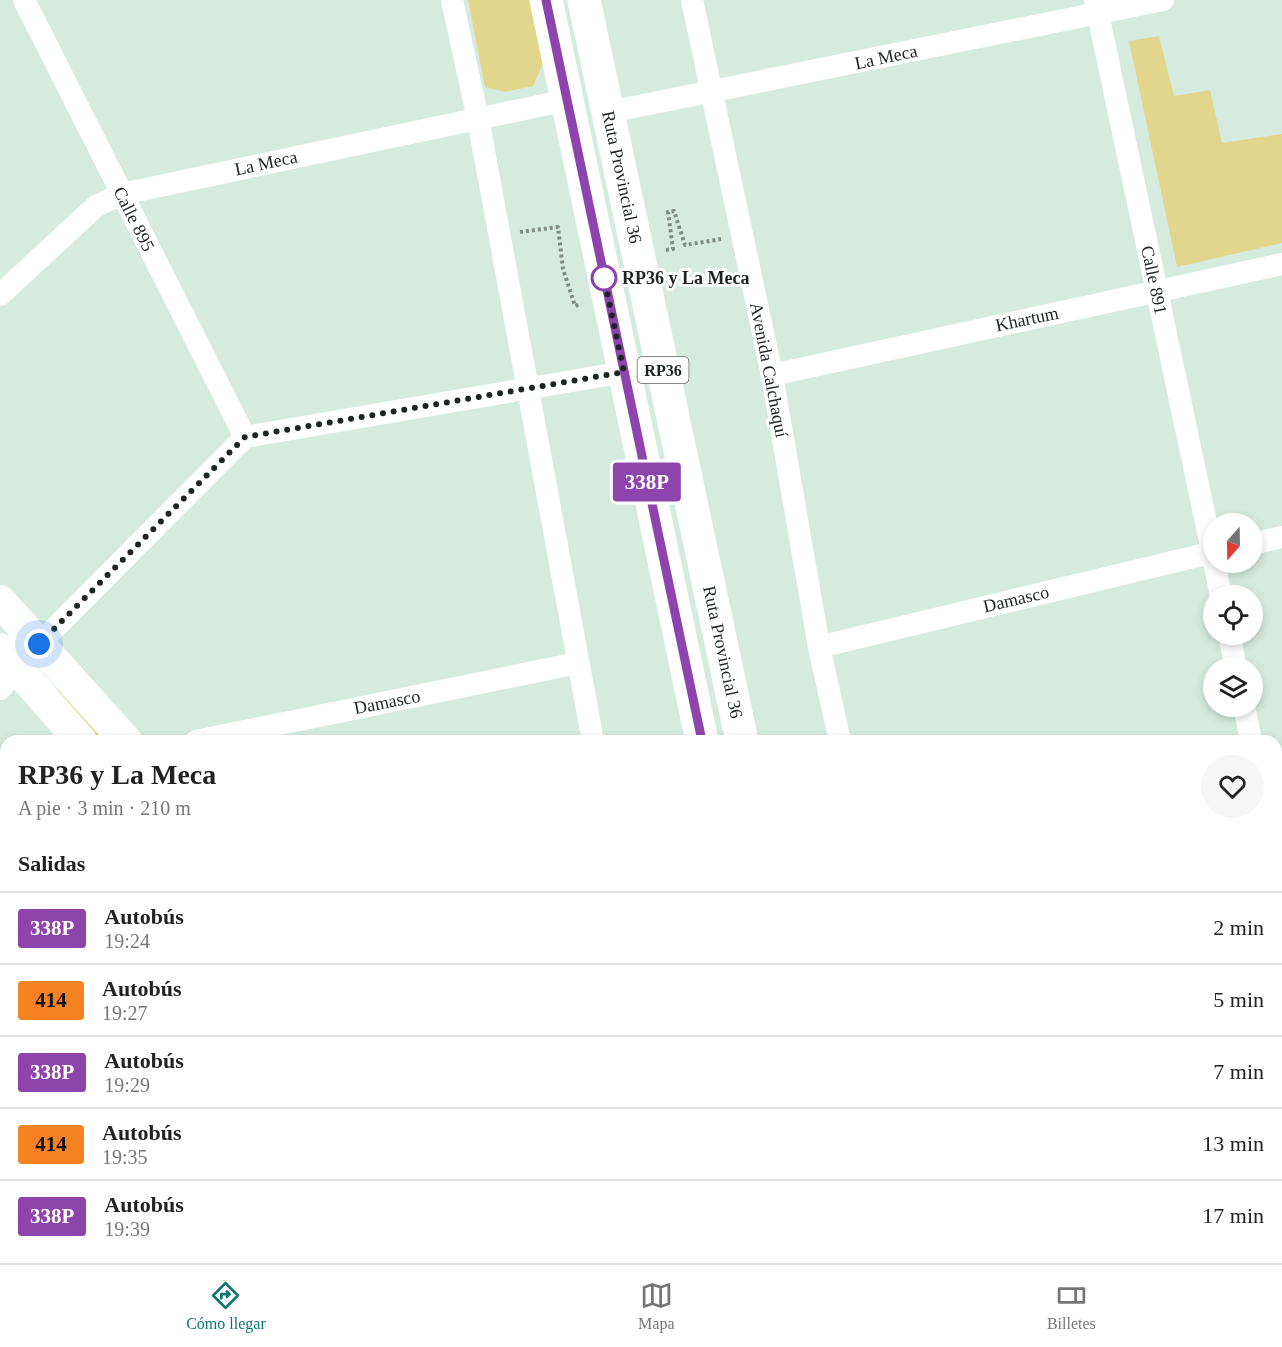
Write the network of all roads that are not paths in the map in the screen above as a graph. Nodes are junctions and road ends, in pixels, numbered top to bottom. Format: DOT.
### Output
graph roads {
  1 [pos="24,0"];
  2 [pos="452,0"];
  3 [pos="546,0"];
  4 [pos="584,0"];
  5 [pos="692,0"];
  6 [pos="1163,0"];
  7 [pos="1097,7"];
  8 [pos="711,93"];
  9 [pos="567,100"];
  10 [pos="609,112"];
  11 [pos="478,119"];
  12 [pos="122,194"];
  13 [pos="1282,264"];
  14 [pos="1156,290"];
  15 [pos="0,295"];
  16 [pos="624,372"];
  17 [pos="772,375"];
  18 [pos="526,387"];
  19 [pos="245,437"];
  20 [pos="1204,513"];
  21 [pos="1282,537"];
  22 [pos="1263,541"];
  23 [pos="1203,559"];
  24 [pos="0,601"];
  25 [pos="819,646"];
  26 [pos="17,661"];
  27 [pos="578,663"];
  28 [pos="1246,717"];
  29 [pos="76,735"];
  30 [pos="118,735"];
  31 [pos="225,735"];
  32 [pos="592,735"];
  33 [pos="701,735"];
  34 [pos="741,735"];
  35 [pos="839,735"];
  36 [pos="1250,735"];
  1 -- 12 [label="street, Calle 895"];
  2 -- 11 [label="street"];
  3 -- 9 [label="main road, RP36"];
  4 -- 10 [label="main road, Ruta Provincial 36 / RP36"];
  5 -- 8 [label="street, Avenida Calchaquí"];
  6 -- 7 [label="street, La Meca"];
  7 -- 8 [label="street, La Meca"];
  7 -- 14 [label="street, Calle 891"];
  8 -- 10 [label="street, La Meca"];
  8 -- 17 [label="street, Avenida Calchaquí"];
  9 -- 11 [label="street, La Meca"];
  9 -- 16 [label="main road, RP36"];
  10 -- 34 [label="main road, Ruta Provincial 36 / RP36"];
  11 -- 12 [label="street, La Meca"];
  11 -- 18 [label="street"];
  12 -- 15 [label="street, La Meca"];
  12 -- 19 [label="street, Calle 895"];
  13 -- 14 [label="street, Khartum"];
  14 -- 17 [label="street, Khartum"];
  14 -- 20 [label="street, Calle 891"];
  16 -- 18 [label="street"];
  16 -- 33 [label="main road, RP36"];
  17 -- 25 [label="street, Avenida Calchaquí"];
  18 -- 19 [label="street"];
  18 -- 27 [label="street"];
  19 -- 26 [label="street"];
  21 -- 22 [label="street"];
  23 -- 25 [label="street, Damasco"];
  24 -- 26 [label="main road"];
  25 -- 35 [label="street, Avenida Calchaquí"];
  26 -- 29 [label="main road"];
  26 -- 30 [label="main road"];
  27 -- 31 [label="street, Damasco"];
  27 -- 32 [label="street"];
  28 -- 36 [label="street"];
}
